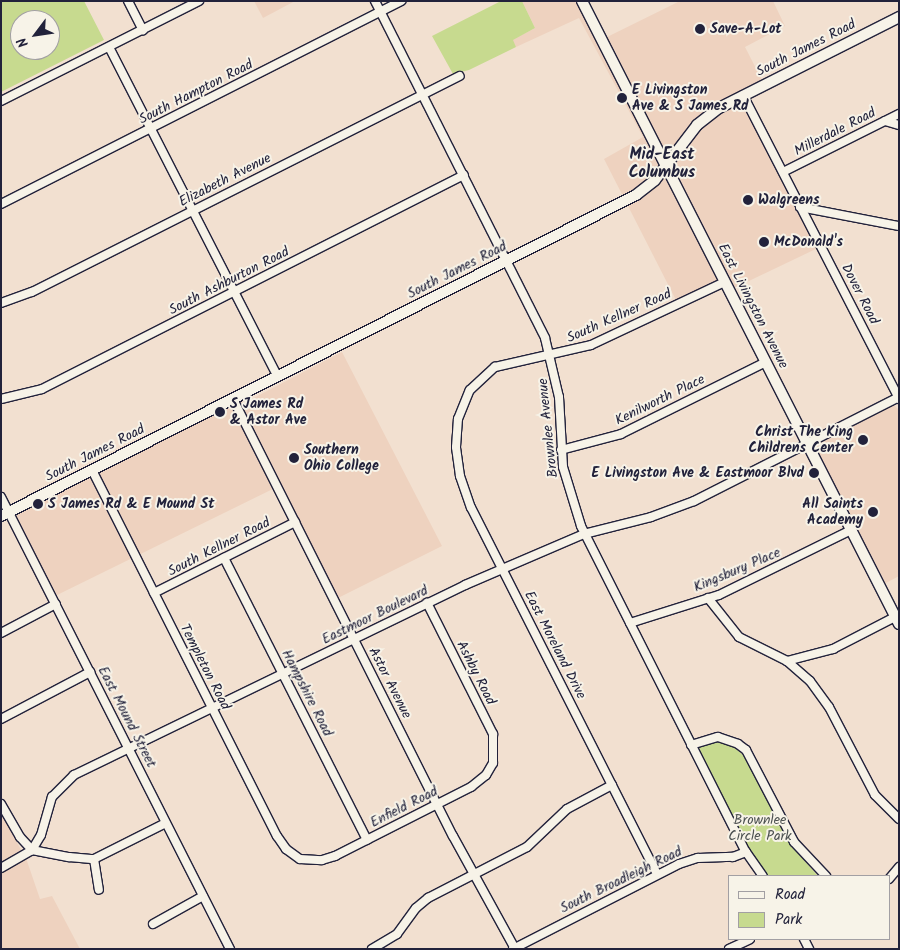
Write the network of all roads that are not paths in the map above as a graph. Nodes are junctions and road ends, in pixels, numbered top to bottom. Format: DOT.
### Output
graph roads {
  1 [pos="128,1"];
  2 [pos="199,1"];
  3 [pos="375,1"];
  4 [pos="401,1"];
  5 [pos="582,1"];
  6 [pos="381,12"];
  7 [pos="899,17"];
  8 [pos="143,30"];
  9 [pos="109,47"];
  10 [pos="459,76"];
  11 [pos="423,94"];
  12 [pos="743,95"];
  13 [pos="1,101"];
  14 [pos="899,114"];
  15 [pos="884,121"];
  16 [pos="899,125"];
  17 [pos="150,128"];
  18 [pos="666,164"];
  19 [pos="783,172"];
  20 [pos="464,175"];
  21 [pos="1,204"];
  22 [pos="800,207"];
  23 [pos="192,211"];
  24 [pos="899,226"];
  25 [pos="508,260"];
  26 [pos="724,282"];
  27 [pos="234,292"];
  28 [pos="1,304"];
  29 [pos="551,356"];
  30 [pos="766,362"];
  31 [pos="277,376"];
  32 [pos="898,397"];
  33 [pos="1,399"];
  34 [pos="233,399"];
  35 [pos="458,419"];
  36 [pos="806,444"];
  37 [pos="561,450"];
  38 [pos="92,470"];
  39 [pos="1,497"];
  40 [pos="6,514"];
  41 [pos="295,522"];
  42 [pos="851,530"];
  43 [pos="584,534"];
  44 [pos="224,558"];
  45 [pos="502,569"];
  46 [pos="154,593"];
  47 [pos="708,598"];
  48 [pos="427,603"];
  49 [pos="56,604"];
  50 [pos="897,620"];
  51 [pos="630,623"];
  52 [pos="1,633"];
  53 [pos="354,639"];
  54 [pos="787,661"];
  55 [pos="90,672"];
  56 [pos="283,674"];
  57 [pos="212,708"];
  58 [pos="1,718"];
  59 [pos="691,745"];
  60 [pos="129,749"];
  61 [pos="495,757"];
  62 [pos="612,785"];
  63 [pos="1,804"];
  64 [pos="437,804"];
  65 [pos="899,819"];
  66 [pos="166,822"];
  67 [pos="367,840"];
  68 [pos="32,850"];
  69 [pos="746,852"];
  70 [pos="94,859"];
  71 [pos="310,860"];
  72 [pos="899,867"];
  73 [pos="1,868"];
  74 [pos="474,874"];
  75 [pos="657,874"];
  76 [pos="762,875"];
  77 [pos="825,875"];
  78 [pos="890,877"];
  79 [pos="99,890"];
  80 [pos="203,896"];
  81 [pos="153,924"];
  82 [pos="748,940"];
  83 [pos="514,948"];
  84 [pos="230,949"];
  85 [pos="372,949"];
  86 [pos="729,949"];
  1 -- 8 [label="street"];
  2 -- 8 [label="street"];
  3 -- 6 [label="street, Brownlee Avenue"];
  4 -- 6 [label="street, South Hampton Road"];
  5 -- 18 [label="main road, East Livingston Avenue"];
  6 -- 11 [label="street, Brownlee Avenue"];
  6 -- 17 [label="street, South Hampton Road"];
  7 -- 12 [label="main road, South James Road"];
  8 -- 9 [label="street"];
  9 -- 13 [label="street"];
  9 -- 17 [label="street"];
  10 -- 11 [label="street, Elizabeth Avenue"];
  11 -- 20 [label="street, Brownlee Avenue"];
  11 -- 23 [label="street, Elizabeth Avenue"];
  12 -- 18 [label="main road, South James Road"];
  12 -- 19 [label="street, Dover Road"];
  14 -- 15 [label="street, Millerdale Road"];
  15 -- 16 [label="street"];
  15 -- 19 [label="street, Millerdale Road"];
  17 -- 21 [label="street, South Hampton Road"];
  17 -- 23 [label="street"];
  18 -- 25 [label="main road, South James Road"];
  18 -- 26 [label="main road, East Livingston Avenue"];
  19 -- 22 [label="street, Dover Road"];
  20 -- 25 [label="street, Brownlee Avenue"];
  20 -- 27 [label="street, South Ashburton Road"];
  22 -- 24 [label="street"];
  22 -- 32 [label="street, Dover Road"];
  23 -- 27 [label="street"];
  23 -- 28 [label="street, Elizabeth Avenue"];
  25 -- 29 [label="street, Brownlee Avenue"];
  25 -- 31 [label="main road, South James Road"];
  26 -- 29 [label="street, South Kellner Road"];
  26 -- 30 [label="main road, East Livingston Avenue"];
  27 -- 31 [label="street"];
  27 -- 33 [label="street, South Ashburton Road"];
  29 -- 35 [label="street, South Kellner Road"];
  29 -- 37 [label="street, Brownlee Avenue"];
  30 -- 36 [label="main road, East Livingston Avenue"];
  30 -- 37 [label="street, Kenilworth Place"];
  31 -- 34 [label="main road, South James Road"];
  32 -- 36 [label="street, Eastmoor Boulevard"];
  34 -- 38 [label="main road, South James Road"];
  34 -- 41 [label="street, Astor Avenue"];
  35 -- 45 [label="street, East Moreland Drive"];
  36 -- 42 [label="main road, East Livingston Avenue"];
  36 -- 43 [label="street, Eastmoor Boulevard"];
  37 -- 43 [label="street, Brownlee Avenue"];
  38 -- 40 [label="main road, South James Road"];
  38 -- 46 [label="street, Templeton Road"];
  39 -- 40 [label="street, East Mound Street"];
  40 -- 49 [label="street, East Mound Street"];
  41 -- 44 [label="street, South Kellner Road"];
  41 -- 53 [label="street, Astor Avenue"];
  42 -- 47 [label="street, Kingsbury Place"];
  42 -- 50 [label="main road, East Livingston Avenue"];
  43 -- 45 [label="street, Eastmoor Boulevard"];
  43 -- 51 [label="street, Brownlee Avenue"];
  44 -- 46 [label="street, South Kellner Road"];
  44 -- 56 [label="street, Hampshire Road"];
  45 -- 48 [label="street, Eastmoor Boulevard"];
  45 -- 62 [label="street, East Moreland Drive"];
  46 -- 57 [label="street, Templeton Road"];
  47 -- 51 [label="street, Kingsbury Place"];
  47 -- 54 [label="street"];
  48 -- 53 [label="street, Eastmoor Boulevard"];
  48 -- 61 [label="street, Ashby Road"];
  49 -- 52 [label="street"];
  49 -- 55 [label="street, East Mound Street"];
  50 -- 54 [label="street"];
  51 -- 59 [label="street, Brownlee Avenue"];
  53 -- 56 [label="street, Eastmoor Boulevard"];
  53 -- 64 [label="street, Astor Avenue"];
  54 -- 65 [label="street"];
  55 -- 58 [label="street"];
  55 -- 60 [label="street, East Mound Street"];
  56 -- 57 [label="street, Eastmoor Boulevard"];
  56 -- 67 [label="street, Hampshire Road"];
  57 -- 60 [label="street, Eastmoor Boulevard"];
  57 -- 71 [label="street, Templeton Road"];
  59 -- 69 [label="street, Brownlee Avenue"];
  59 -- 77 [label="street"];
  60 -- 66 [label="street, East Mound Street"];
  60 -- 68 [label="street, Eastmoor Boulevard"];
  61 -- 64 [label="street, Enfield Road"];
  62 -- 74 [label="street"];
  62 -- 75 [label="street, East Moreland Drive"];
  63 -- 68 [label="street"];
  64 -- 67 [label="street, Enfield Road"];
  64 -- 74 [label="street, Astor Avenue"];
  66 -- 70 [label="street"];
  66 -- 80 [label="street, East Mound Street"];
  67 -- 71 [label="street, Enfield Road"];
  68 -- 70 [label="street"];
  68 -- 73 [label="street"];
  69 -- 75 [label="street, South Broadleigh Road"];
  69 -- 76 [label="street, Brownlee Avenue"];
  70 -- 79 [label="street"];
  72 -- 78 [label="street"];
  74 -- 83 [label="street, Astor Avenue"];
  74 -- 85 [label="street"];
  75 -- 83 [label="street, South Broadleigh Road"];
  80 -- 81 [label="street"];
  80 -- 84 [label="street, East Mound Street"];
  82 -- 86 [label="street"];
}
